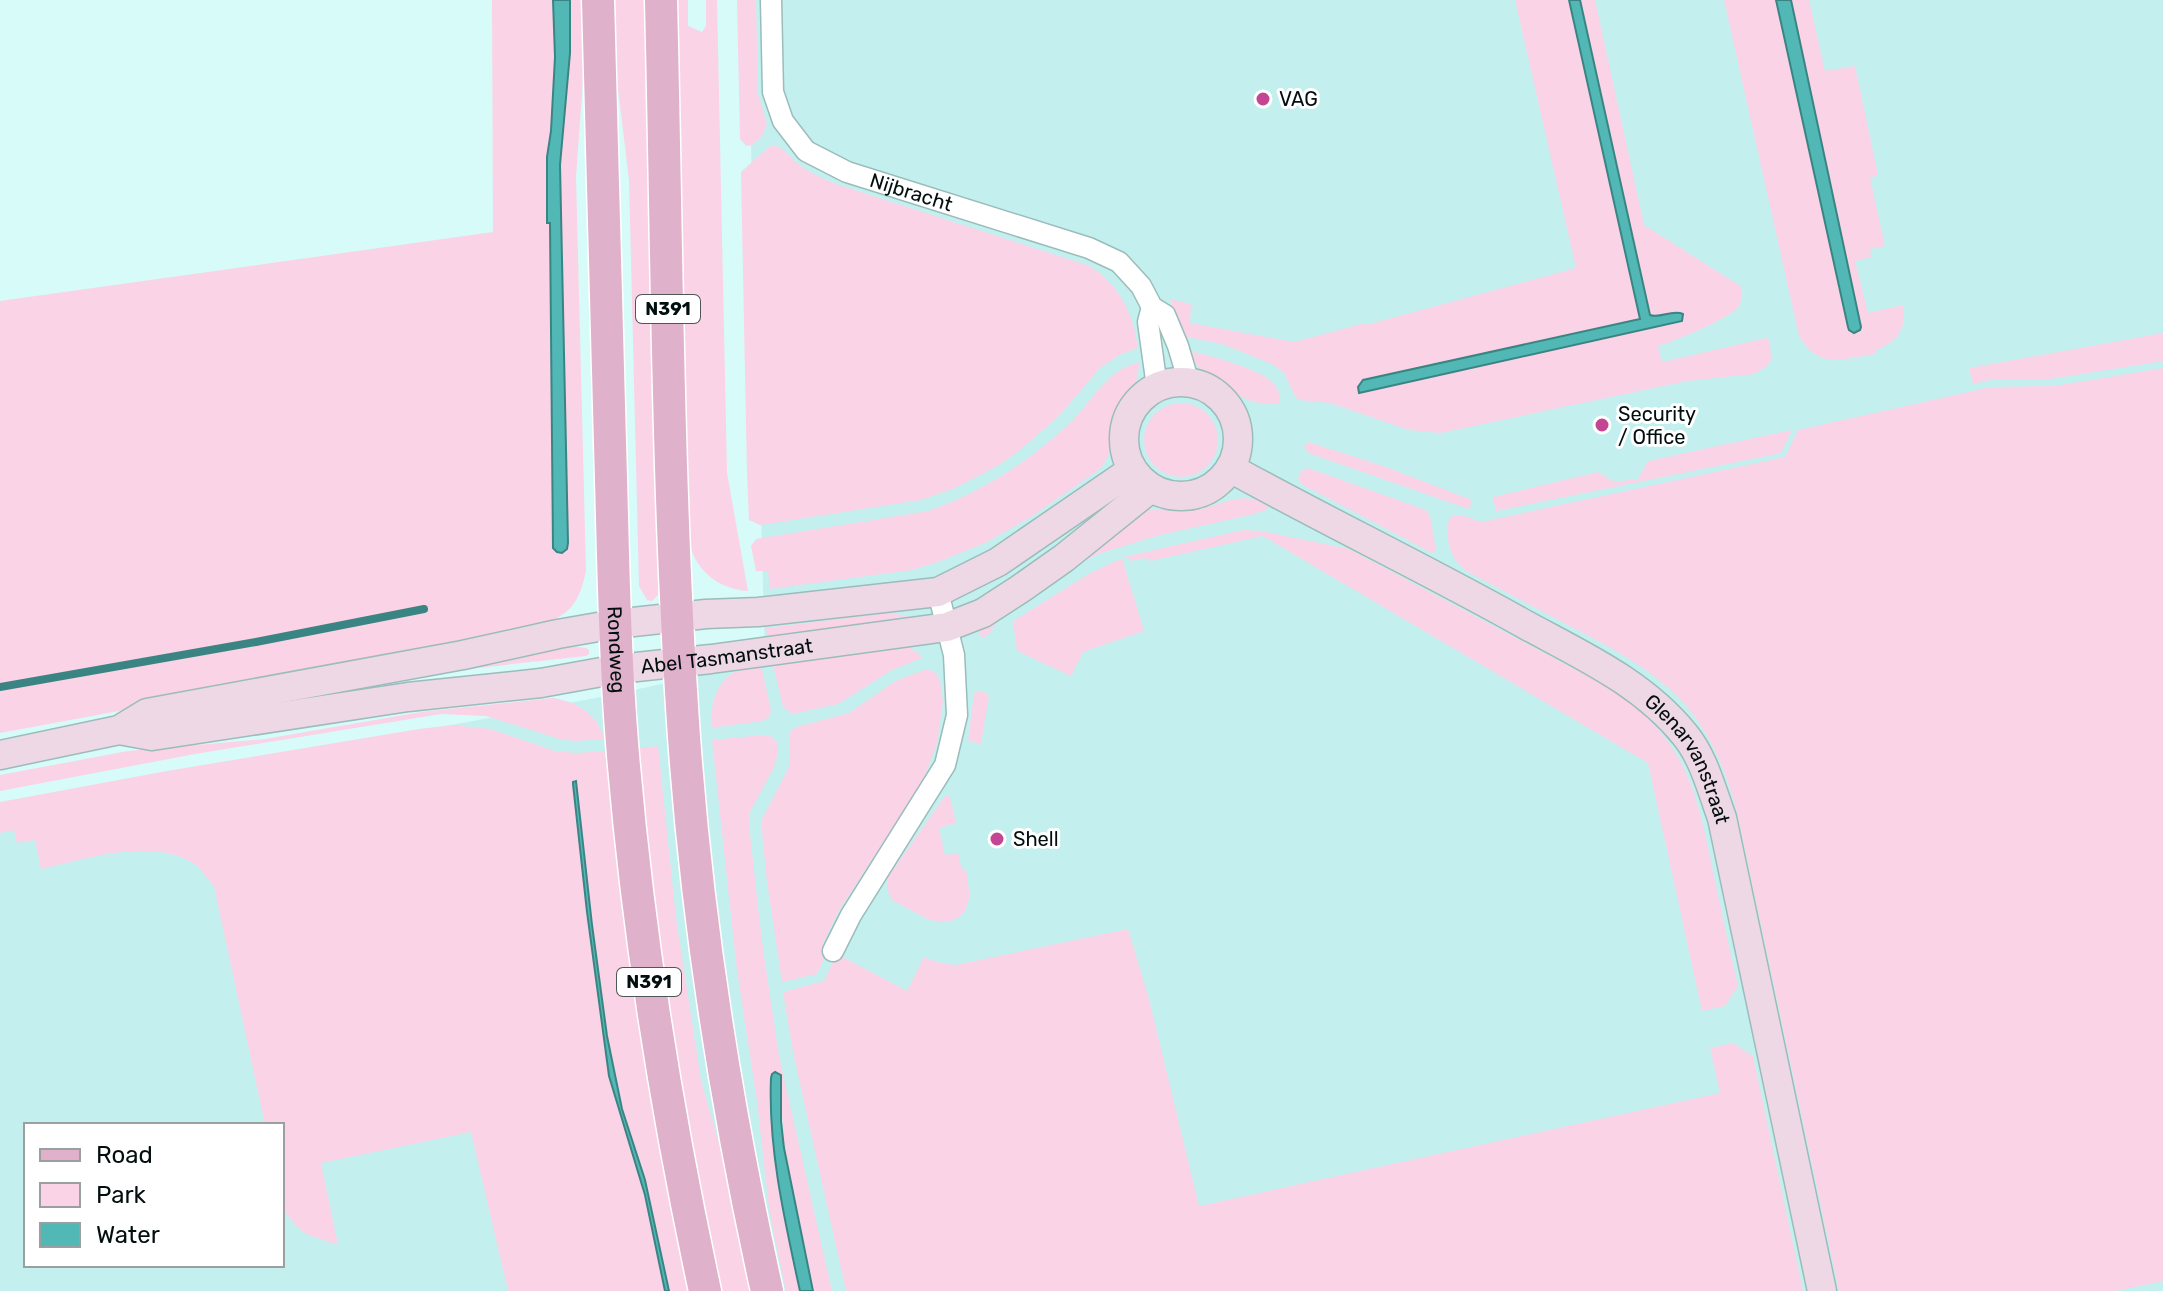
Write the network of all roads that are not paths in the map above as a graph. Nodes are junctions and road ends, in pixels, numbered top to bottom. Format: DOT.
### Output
graph roads {
  1 [pos="598,0"];
  2 [pos="661,0"];
  3 [pos="771,0"];
  4 [pos="1152,307"];
  5 [pos="1189,383"];
  6 [pos="1157,387"];
  7 [pos="1230,468"];
  8 [pos="1142,479"];
  9 [pos="938,592"];
  10 [pos="677,618"];
  11 [pos="615,624"];
  12 [pos="947,627"];
  13 [pos="679,663"];
  14 [pos="618,669"];
  15 [pos="119,730"];
  16 [pos="0,755"];
  17 [pos="833,951"];
  18 [pos="705,1291"];
  19 [pos="767,1291"];
  20 [pos="1822,1291"];
  1 -- 11 [label="main road, Rondweg / N391"];
  2 -- 10 [label="main road, N391"];
  3 -- 4 [label="street, Nijbracht"];
  4 -- 5 [label="street, Nijbracht"];
  4 -- 6 [label="street"];
  5 -- 6 [label="street"];
  5 -- 7 [label="street"];
  6 -- 8 [label="street"];
  7 -- 8 [label="street"];
  7 -- 20 [label="street, Glenarvanstraat"];
  8 -- 9 [label="street, Abel Tasmanstraat"];
  8 -- 12 [label="street, Abel Tasmanstraat"];
  9 -- 10 [label="street, Abel Tasmanstraat"];
  9 -- 12 [label="street"];
  10 -- 11 [label="street, Abel Tasmanstraat"];
  10 -- 13 [label="main road, N391"];
  11 -- 14 [label="main road, Rondweg / N391"];
  11 -- 15 [label="street, Abel Tasmanstraat"];
  12 -- 13 [label="street, Abel Tasmanstraat"];
  12 -- 17 [label="street"];
  13 -- 14 [label="street, Abel Tasmanstraat"];
  13 -- 19 [label="main road, N391"];
  14 -- 15 [label="street, Abel Tasmanstraat"];
  14 -- 18 [label="main road, Rondweg / N391"];
  15 -- 16 [label="street, Abel Tasmanstraat"];
}
